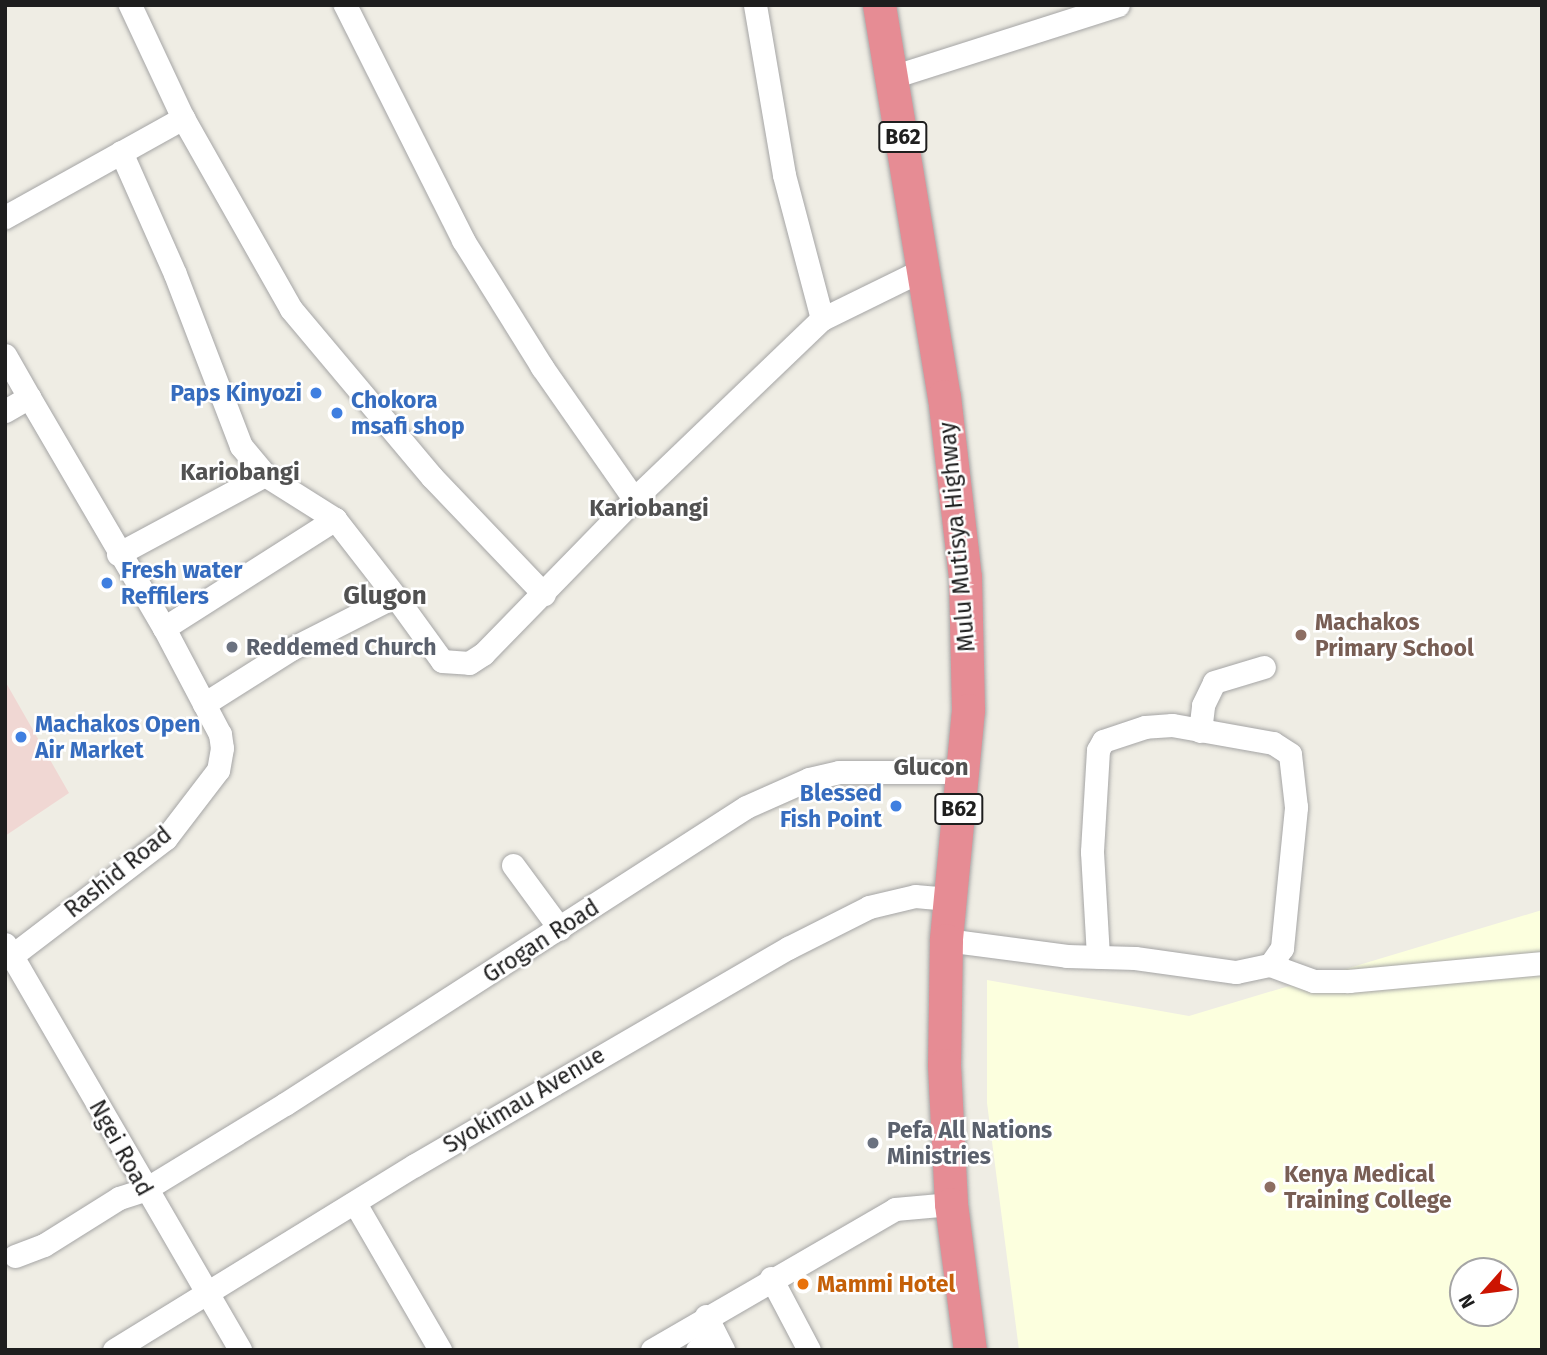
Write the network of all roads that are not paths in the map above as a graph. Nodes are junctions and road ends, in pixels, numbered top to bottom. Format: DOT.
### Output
graph roads {
  1 [pos="130,5"];
  2 [pos="345,5"];
  3 [pos="755,5"];
  4 [pos="878,5"];
  5 [pos="1118,5"];
  6 [pos="892,78"];
  7 [pos="183,118"];
  8 [pos="121,152"];
  9 [pos="5,216"];
  10 [pos="924,269"];
  11 [pos="822,319"];
  12 [pos="5,355"];
  13 [pos="29,397"];
  14 [pos="5,411"];
  15 [pos="265,475"];
  16 [pos="634,499"];
  17 [pos="335,519"];
  18 [pos="118,554"];
  19 [pos="544,594"];
  20 [pos="395,596"];
  21 [pos="164,628"];
  22 [pos="1264,667"];
  23 [pos="204,704"];
  24 [pos="1200,730"];
  25 [pos="962,772"];
  26 [pos="513,865"];
  27 [pos="952,898"];
  28 [pos="560,929"];
  29 [pos="946,940"];
  30 [pos="9,950"];
  31 [pos="1098,957"];
  32 [pos="1542,962"];
  33 [pos="1270,965"];
  34 [pos="144,1190"];
  35 [pos="951,1204"];
  36 [pos="356,1205"];
  37 [pos="9,1252"];
  38 [pos="771,1278"];
  39 [pos="207,1295"];
  40 [pos="706,1316"];
  41 [pos="712,1346"];
  42 [pos="114,1350"];
  43 [pos="240,1350"];
  44 [pos="440,1350"];
  45 [pos="652,1350"];
  46 [pos="809,1350"];
  47 [pos="970,1350"];
  1 -- 7 [label="street"];
  2 -- 16 [label="street"];
  3 -- 11 [label="street"];
  4 -- 6 [label="highway, B62"];
  5 -- 6 [label="street"];
  6 -- 10 [label="highway, B62"];
  7 -- 8 [label="street"];
  7 -- 19 [label="street"];
  8 -- 9 [label="street"];
  8 -- 15 [label="street"];
  10 -- 11 [label="street"];
  10 -- 25 [label="highway, Mulu Mutisya Highway / B62"];
  11 -- 16 [label="street"];
  12 -- 13 [label="street, Rashid Road"];
  13 -- 14 [label="street"];
  13 -- 18 [label="street, Rashid Road"];
  15 -- 17 [label="street"];
  15 -- 18 [label="street"];
  16 -- 19 [label="street"];
  17 -- 20 [label="street"];
  17 -- 21 [label="street"];
  18 -- 21 [label="street, Rashid Road"];
  19 -- 20 [label="street"];
  20 -- 23 [label="street"];
  21 -- 23 [label="street, Rashid Road"];
  22 -- 24 [label="street"];
  23 -- 30 [label="street, Rashid Road"];
  24 -- 31 [label="street"];
  24 -- 33 [label="street"];
  25 -- 27 [label="highway, Mulu Mutisya Highway / B62"];
  25 -- 28 [label="street, Grogan Road"];
  26 -- 28 [label="street"];
  27 -- 29 [label="highway, Mulu Mutisya Highway / B62"];
  27 -- 36 [label="street, Syokimau Avenue"];
  28 -- 34 [label="street, Grogan Road"];
  29 -- 31 [label="street"];
  29 -- 35 [label="highway, Mulu Mutisya Highway / B62"];
  30 -- 34 [label="street, Ngei Road"];
  31 -- 33 [label="street"];
  32 -- 33 [label="street"];
  34 -- 37 [label="street, Grogan Road"];
  34 -- 39 [label="street, Ngei Road"];
  35 -- 38 [label="street"];
  35 -- 47 [label="highway, Mulu Mutisya Highway / B62"];
  36 -- 39 [label="street, Syokimau Avenue"];
  36 -- 44 [label="street"];
  38 -- 40 [label="street"];
  38 -- 46 [label="street"];
  39 -- 42 [label="street, Syokimau Avenue"];
  39 -- 43 [label="street, Ngei Road"];
  40 -- 41 [label="street"];
  40 -- 45 [label="street"];
}
